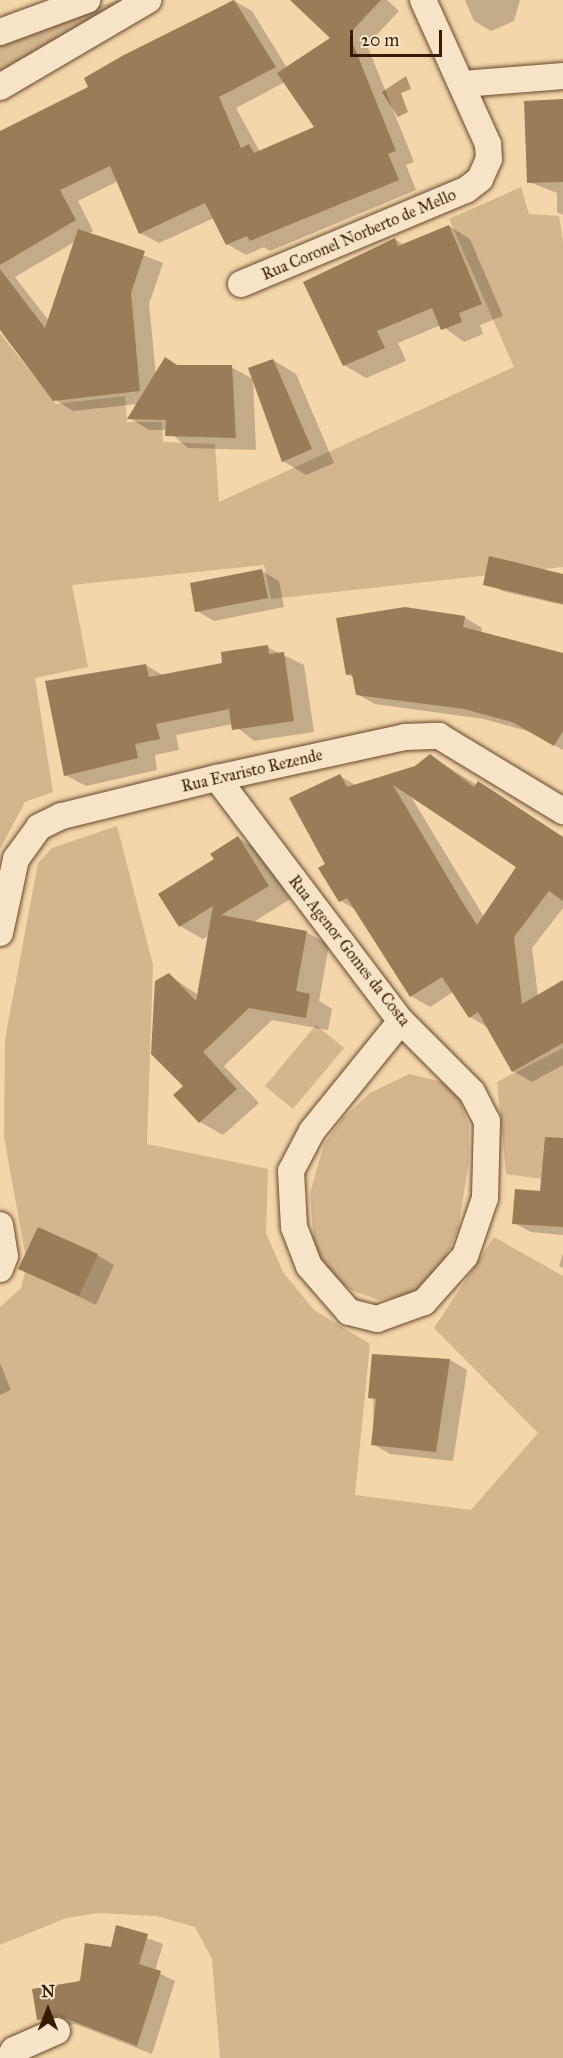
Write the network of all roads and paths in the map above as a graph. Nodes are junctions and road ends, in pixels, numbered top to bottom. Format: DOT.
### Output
graph roads {
  1 [pos="87,0"];
  2 [pos="148,0"];
  3 [pos="423,0"];
  4 [pos="0,32"];
  5 [pos="563,76"];
  6 [pos="462,84"];
  7 [pos="0,87"];
  8 [pos="241,284"];
  9 [pos="217,778"];
  10 [pos="563,811"];
  11 [pos="0,933"];
  12 [pos="400,1021"];
  13 [pos="0,1225"];
  14 [pos="0,1269"];
  15 [pos="57,2031"];
  16 [pos="9,2058"];
  1 -- 4 [label="street"];
  2 -- 7 [label="street"];
  3 -- 6 [label="street, Rua Coronel Norberto de Mello"];
  5 -- 6 [label="street"];
  6 -- 8 [label="street, Rua Coronel Norberto de Mello"];
  9 -- 10 [label="street, Rua Evaristo Rezende"];
  9 -- 11 [label="street, Rua Evaristo Rezende"];
  9 -- 12 [label="street, Rua Agenor Gomes da Costa"];
  12 -- 12 [label="street, Rua Agenor Gomes da Costa"];
  13 -- 14 [label="street"];
  15 -- 16 [label="street"];
}
